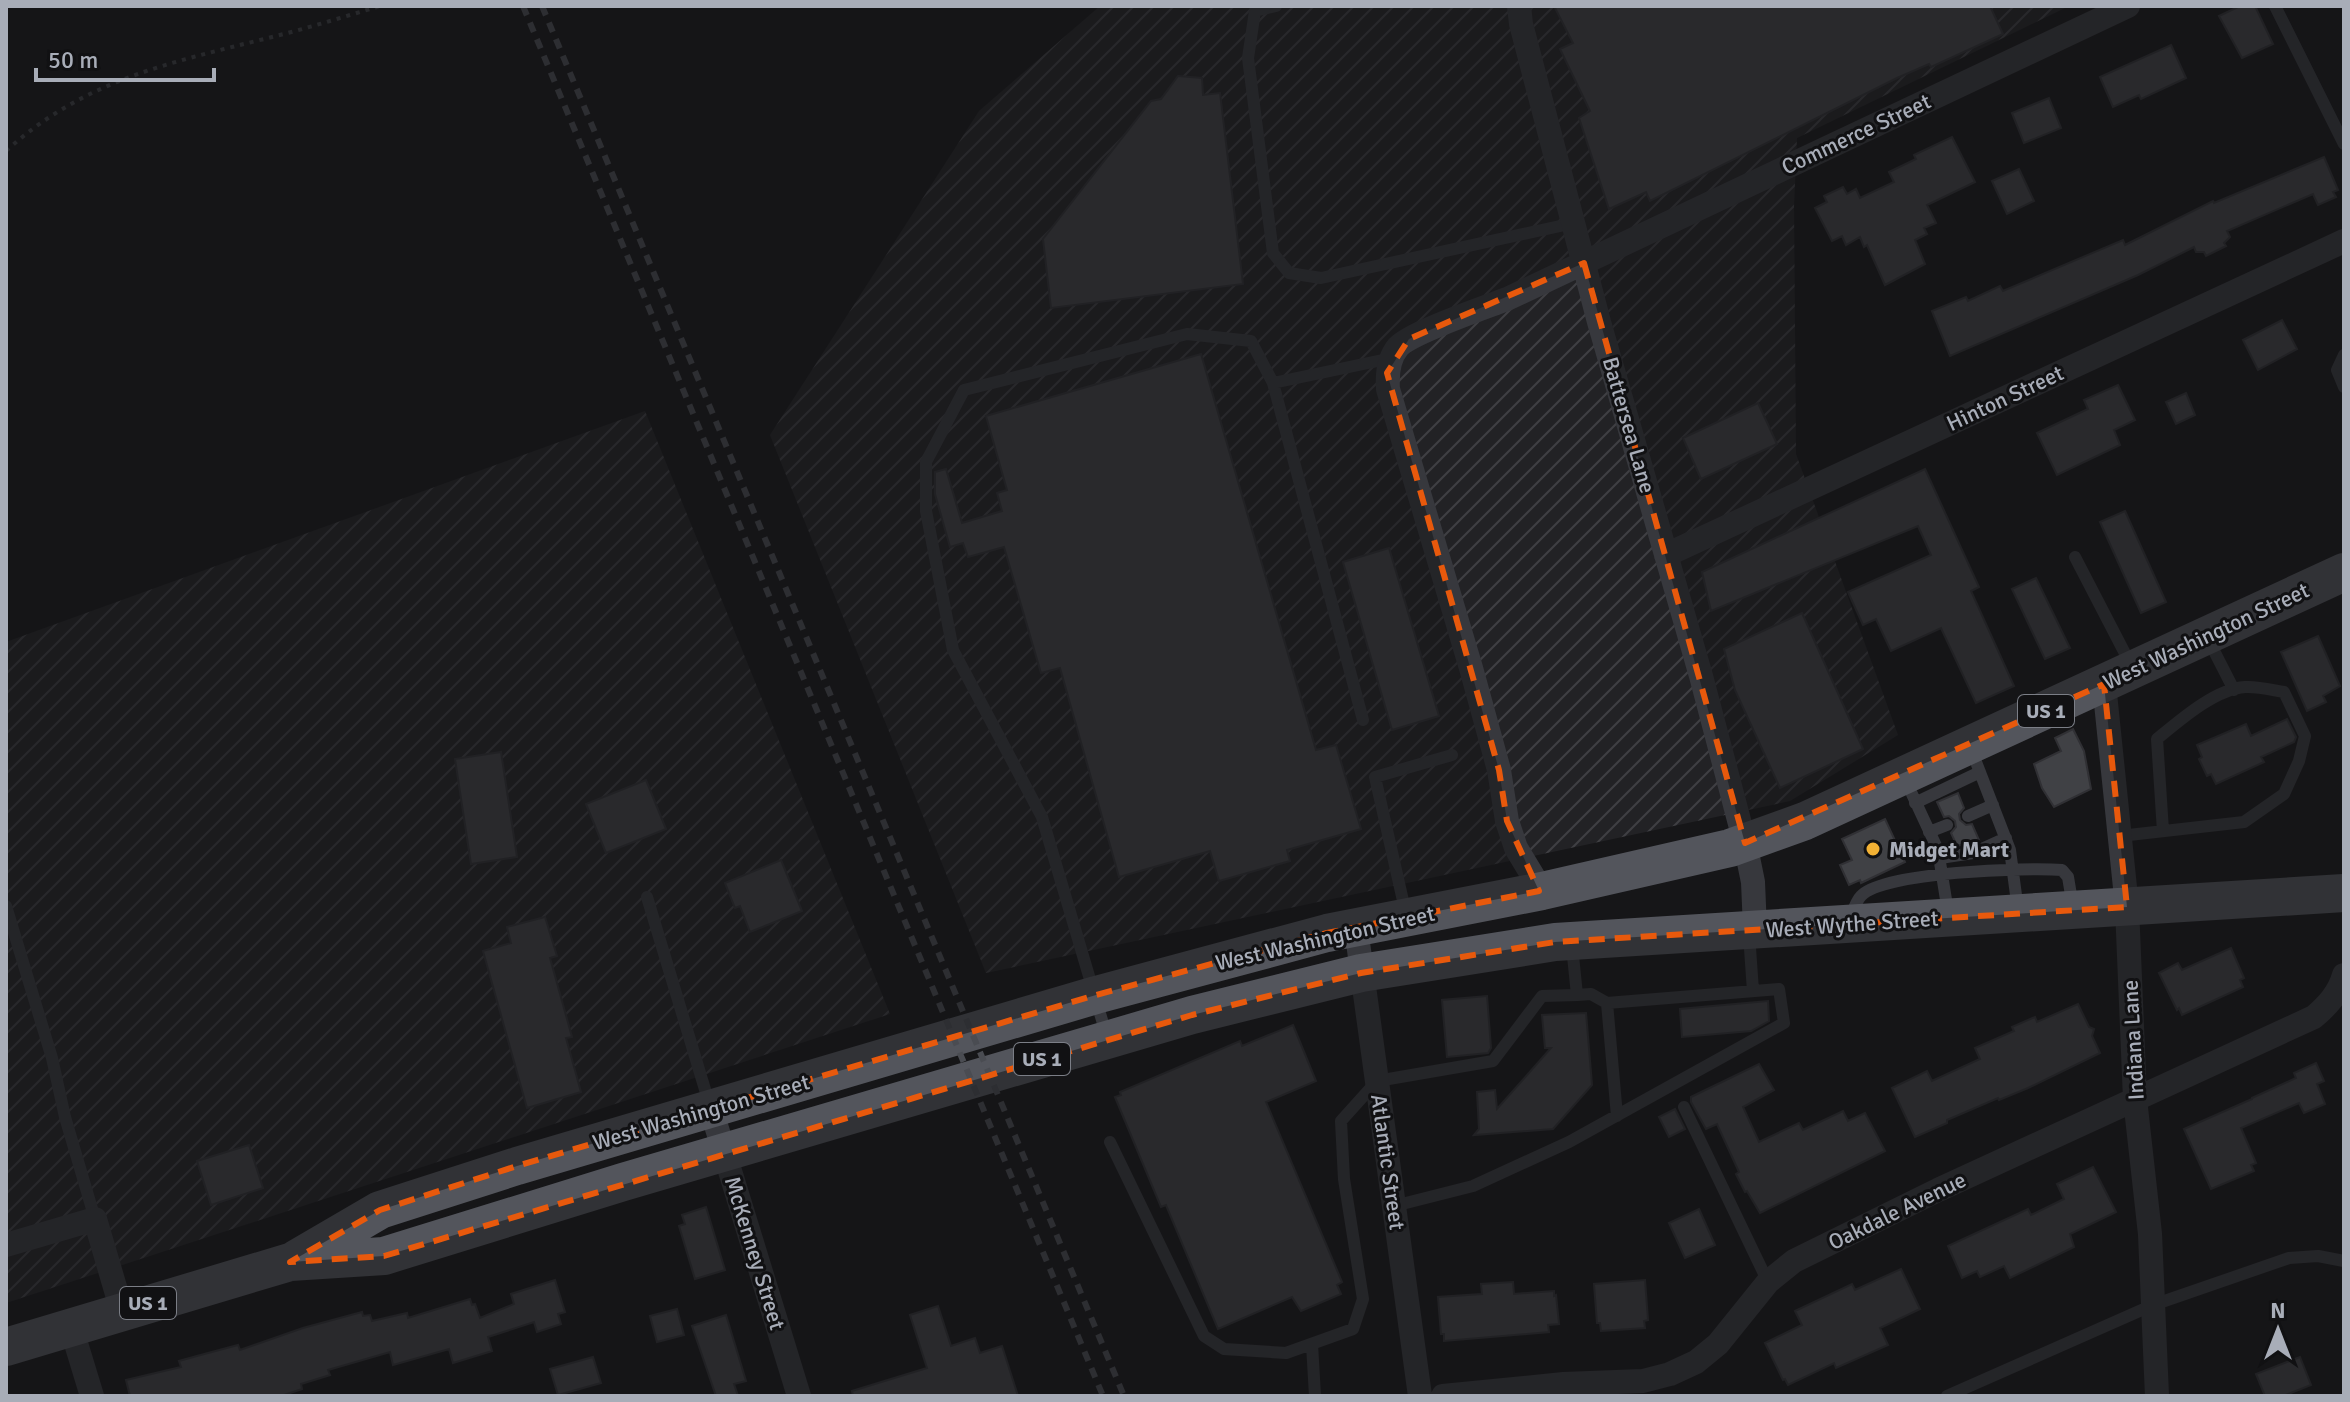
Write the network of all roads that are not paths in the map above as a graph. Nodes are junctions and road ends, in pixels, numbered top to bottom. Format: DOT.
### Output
graph roads {
  1 [pos="1276,6"];
  2 [pos="1519,6"];
  3 [pos="2128,6"];
  4 [pos="2275,6"];
  5 [pos="2344,144"];
  6 [pos="1574,223"];
  7 [pos="2344,241"];
  8 [pos="1584,263"];
  9 [pos="2344,355"];
  10 [pos="1392,358"];
  11 [pos="1273,383"];
  12 [pos="2344,387"];
  13 [pos="1666,555"];
  14 [pos="2075,557"];
  15 [pos="2344,572"];
  16 [pos="2206,636"];
  17 [pos="2119,677"];
  18 [pos="2234,690"];
  19 [pos="1363,720"];
  20 [pos="1452,755"];
  21 [pos="1975,759"];
  22 [pos="1909,789"];
  23 [pos="1993,805"];
  24 [pos="1968,816"];
  25 [pos="1947,825"];
  26 [pos="2163,831"];
  27 [pos="1929,832"];
  28 [pos="2120,836"];
  29 [pos="2006,838"];
  30 [pos="1745,843"];
  31 [pos="1940,858"];
  32 [pos="2014,870"];
  33 [pos="1943,876"];
  34 [pos="1542,891"];
  35 [pos="2344,893"];
  36 [pos="647,897"];
  37 [pos="6,906"];
  38 [pos="2127,907"];
  39 [pos="2074,910"];
  40 [pos="2019,913"];
  41 [pos="1407,918"];
  42 [pos="1948,918"];
  43 [pos="1847,924"];
  44 [pos="1356,928"];
  45 [pos="1752,930"];
  46 [pos="1572,941"];
  47 [pos="20,952"];
  48 [pos="6,955"];
  49 [pos="1361,973"];
  50 [pos="2344,975"];
  51 [pos="1753,991"];
  52 [pos="1096,995"];
  53 [pos="1577,995"];
  54 [pos="1607,1003"];
  55 [pos="1107,1040"];
  56 [pos="1377,1081"];
  57 [pos="2135,1099"];
  58 [pos="1684,1107"];
  59 [pos="711,1109"];
  60 [pos="1617,1116"];
  61 [pos="1110,1142"];
  62 [pos="724,1152"];
  63 [pos="1394,1206"];
  64 [pos="95,1219"];
  65 [pos="6,1245"];
  66 [pos="2344,1261"];
  67 [pos="290,1262"];
  68 [pos="1768,1282"];
  69 [pos="2153,1305"];
  70 [pos="122,1311"];
  71 [pos="71,1327"];
  72 [pos="1312,1344"];
  73 [pos="6,1347"];
  74 [pos="92,1396"];
  75 [pos="799,1396"];
  76 [pos="1315,1396"];
  77 [pos="1420,1396"];
  78 [pos="1443,1396"];
  79 [pos="1947,1396"];
  80 [pos="2157,1396"];
  1 -- 6 [label="lane"];
  2 -- 6 [label="street, Battersea Lane"];
  3 -- 8 [label="street, Commerce Street"];
  4 -- 5 [label="lane"];
  6 -- 8 [label="street, Battersea Lane"];
  7 -- 13 [label="street, Hinton Street"];
  8 -- 10 [label="street, Commerce Street"];
  8 -- 13 [label="street, Battersea Lane"];
  9 -- 12 [label="lane"];
  10 -- 11 [label="lane"];
  10 -- 34 [label="street"];
  11 -- 19 [label="lane"];
  11 -- 52 [label="lane"];
  13 -- 30 [label="street, Battersea Lane"];
  14 -- 17 [label="lane"];
  15 -- 16 [label="main road, West Washington Street / US 1"];
  16 -- 17 [label="main road, West Washington Street / US 1"];
  16 -- 18 [label="lane"];
  17 -- 21 [label="main road, West Washington Street / US 1"];
  17 -- 28 [label="street, Indiana Lane"];
  18 -- 26 [label="lane"];
  18 -- 26 [label="lane"];
  20 -- 41 [label="lane"];
  21 -- 22 [label="main road, West Washington Street / US 1"];
  21 -- 23 [label="lane"];
  22 -- 27 [label="lane"];
  22 -- 30 [label="main road, West Washington Street / US 1"];
  23 -- 24 [label="lane"];
  23 -- 29 [label="lane"];
  25 -- 27 [label="lane"];
  26 -- 28 [label="lane"];
  27 -- 31 [label="lane"];
  28 -- 38 [label="street, Indiana Lane"];
  29 -- 31 [label="lane"];
  29 -- 32 [label="lane"];
  30 -- 34 [label="main road, West Washington Street / US 1"];
  30 -- 45 [label="street, Battersea Lane"];
  31 -- 33 [label="lane"];
  32 -- 33 [label="lane"];
  32 -- 39 [label="lane"];
  32 -- 40 [label="lane"];
  33 -- 42 [label="lane"];
  33 -- 43 [label="lane"];
  34 -- 41 [label="main road, West Washington Street / US 1"];
  35 -- 38 [label="main road, West Wythe Street / US 1"];
  36 -- 59 [label="lane"];
  37 -- 47 [label="lane"];
  38 -- 39 [label="main road, West Wythe Street / US 1"];
  38 -- 57 [label="street, Indiana Lane"];
  39 -- 40 [label="main road, West Wythe Street / US 1"];
  40 -- 42 [label="main road, West Wythe Street / US 1"];
  41 -- 44 [label="main road, West Washington Street / US 1"];
  42 -- 43 [label="main road, West Wythe Street / US 1"];
  43 -- 45 [label="main road, West Wythe Street / US 1"];
  44 -- 49 [label="street, Atlantic Street"];
  44 -- 52 [label="main road, West Washington Street / US 1"];
  45 -- 46 [label="main road, West Wythe Street / US 1"];
  45 -- 51 [label="lane"];
  46 -- 49 [label="main road, West Wythe Street / US 1"];
  46 -- 53 [label="lane"];
  47 -- 48 [label="lane"];
  47 -- 64 [label="lane"];
  49 -- 55 [label="main road, West Washington Street / US 1"];
  49 -- 56 [label="street, Atlantic Street"];
  50 -- 57 [label="street, Oakdale Avenue"];
  51 -- 54 [label="lane"];
  51 -- 60 [label="lane"];
  52 -- 55 [label="lane"];
  52 -- 59 [label="main road, West Washington Street / US 1"];
  53 -- 54 [label="lane"];
  53 -- 56 [label="lane"];
  54 -- 60 [label="lane"];
  55 -- 62 [label="main road, West Washington Street / US 1"];
  56 -- 63 [label="street, Atlantic Street"];
  56 -- 72 [label="lane"];
  57 -- 68 [label="street, Oakdale Avenue"];
  57 -- 69 [label="street, Indiana Lane"];
  58 -- 68 [label="lane"];
  59 -- 62 [label="street, McKenney Street"];
  59 -- 67 [label="main road, West Washington Street / US 1"];
  60 -- 63 [label="lane"];
  61 -- 72 [label="lane"];
  62 -- 67 [label="main road, West Washington Street / US 1"];
  62 -- 75 [label="street, McKenney Street"];
  63 -- 77 [label="street, Atlantic Street"];
  64 -- 65 [label="street"];
  64 -- 70 [label="street"];
  66 -- 69 [label="lane"];
  67 -- 70 [label="main road, West Washington Street / US 1"];
  68 -- 78 [label="street, Oakdale Avenue"];
  69 -- 79 [label="lane"];
  69 -- 80 [label="street, Indiana Lane"];
  70 -- 71 [label="main road, West Washington Street / US 1"];
  71 -- 73 [label="main road, West Washington Street / US 1"];
  71 -- 74 [label="street"];
  72 -- 76 [label="lane"];
}
